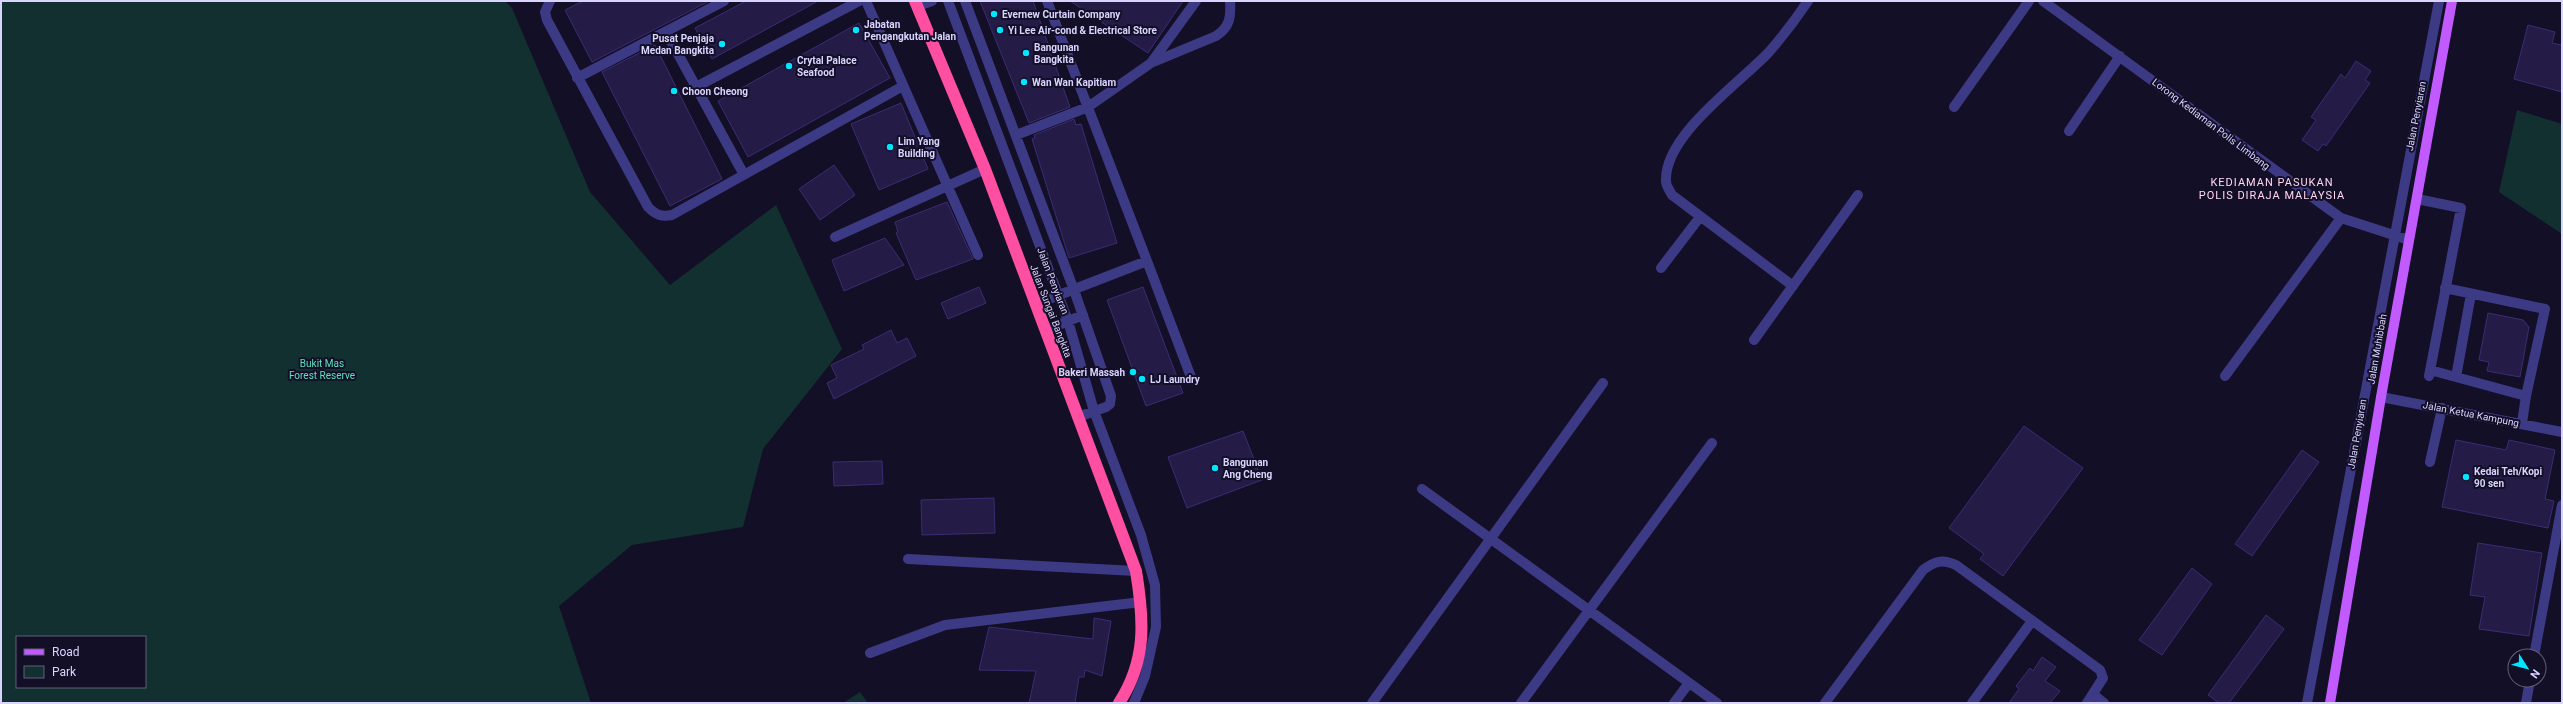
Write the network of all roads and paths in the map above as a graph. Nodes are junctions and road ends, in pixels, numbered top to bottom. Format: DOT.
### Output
graph roads {
  1 [pos="550,1"];
  2 [pos="724,1"];
  3 [pos="859,1"];
  4 [pos="866,1"];
  5 [pos="932,1"];
  6 [pos="948,1"];
  7 [pos="965,1"];
  8 [pos="1048,1"];
  9 [pos="1196,1"];
  10 [pos="1230,1"];
  11 [pos="1808,1"];
  12 [pos="2029,1"];
  13 [pos="2043,1"];
  14 [pos="2439,1"];
  15 [pos="2452,1"];
  16 [pos="917,4"];
  17 [pos="666,32"];
  18 [pos="2120,56"];
  19 [pos="1151,63"];
  20 [pos="577,78"];
  21 [pos="903,86"];
  22 [pos="696,87"];
  23 [pos="1088,107"];
  24 [pos="1954,107"];
  25 [pos="2069,131"];
  26 [pos="1016,135"];
  27 [pos="985,169"];
  28 [pos="743,173"];
  29 [pos="948,186"];
  30 [pos="1858,195"];
  31 [pos="2417,199"];
  32 [pos="1700,217"];
  33 [pos="2341,218"];
  34 [pos="2394,235"];
  35 [pos="835,237"];
  36 [pos="2409,240"];
  37 [pos="978,255"];
  38 [pos="1147,262"];
  39 [pos="1661,268"];
  40 [pos="1793,286"];
  41 [pos="2446,288"];
  42 [pos="1074,290"];
  43 [pos="2471,294"];
  44 [pos="1059,296"];
  45 [pos="1036,304"];
  46 [pos="1083,315"];
  47 [pos="1068,321"];
  48 [pos="1046,330"];
  49 [pos="1754,340"];
  50 [pos="2225,376"];
  51 [pos="1191,377"];
  52 [pos="2456,377"];
  53 [pos="1603,383"];
  54 [pos="2526,396"];
  55 [pos="2381,397"];
  56 [pos="2442,408"];
  57 [pos="1094,411"];
  58 [pos="1078,417"];
  59 [pos="2522,423"];
  60 [pos="2562,432"];
  61 [pos="1712,443"];
  62 [pos="2430,462"];
  63 [pos="1422,488"];
  64 [pos="2562,505"];
  65 [pos="1491,538"];
  66 [pos="908,559"];
  67 [pos="1136,571"];
  68 [pos="1141,602"];
  69 [pos="1589,610"];
  70 [pos="2032,621"];
  71 [pos="2535,648"];
  72 [pos="870,653"];
  73 [pos="1689,683"];
  74 [pos="2529,688"];
  75 [pos="2093,694"];
  76 [pos="1118,703"];
  77 [pos="1134,703"];
  78 [pos="1372,703"];
  79 [pos="1521,703"];
  80 [pos="1674,703"];
  81 [pos="1717,703"];
  82 [pos="1825,703"];
  83 [pos="1972,703"];
  84 [pos="2087,703"];
  85 [pos="2104,703"];
  86 [pos="2307,703"];
  87 [pos="2330,703"];
  88 [pos="2526,703"];
  1 -- 20 [label="street"];
  2 -- 17 [label="street"];
  3 -- 22 [label="street"];
  4 -- 21 [label="street"];
  5 -- 16 [label="street"];
  6 -- 44 [label="street, Jalan Penyiaran"];
  7 -- 26 [label="street"];
  8 -- 23 [label="street"];
  9 -- 19 [label="street"];
  10 -- 19 [label="street"];
  11 -- 32 [label="street"];
  12 -- 24 [label="street"];
  13 -- 18 [label="street, Lorong Kediaman Polis Limbang"];
  14 -- 34 [label="street, Jalan Penyiaran"];
  15 -- 31 [label="main road, Jalan Muhibbah"];
  16 -- 27 [label="highway, Jalan Sungai Bangkita"];
  17 -- 20 [label="street"];
  17 -- 22 [label="street"];
  18 -- 25 [label="street"];
  18 -- 33 [label="street, Lorong Kediaman Polis Limbang"];
  19 -- 23 [label="street"];
  20 -- 28 [label="street"];
  21 -- 28 [label="street"];
  21 -- 29 [label="street"];
  22 -- 28 [label="street"];
  23 -- 26 [label="street"];
  23 -- 38 [label="street"];
  26 -- 42 [label="street"];
  27 -- 29 [label="street"];
  27 -- 45 [label="highway, Jalan Sungai Bangkita"];
  29 -- 35 [label="street"];
  29 -- 37 [label="street"];
  30 -- 40 [label="street"];
  31 -- 36 [label="main road, Jalan Muhibbah"];
  31 -- 41 [label="street"];
  32 -- 39 [label="street"];
  32 -- 40 [label="street"];
  33 -- 34 [label="street, Lorong Kediaman Polis Limbang"];
  33 -- 50 [label="street"];
  34 -- 36 [label="street, Lorong Kediaman Polis Limbang"];
  34 -- 86 [label="street, Jalan Penyiaran"];
  36 -- 55 [label="main road, Jalan Muhibbah"];
  38 -- 42 [label="street"];
  38 -- 51 [label="street"];
  40 -- 49 [label="street"];
  41 -- 43 [label="street"];
  41 -- 52 [label="street"];
  42 -- 44 [label="street"];
  42 -- 46 [label="street"];
  43 -- 52 [label="street"];
  43 -- 54 [label="street"];
  44 -- 45 [label="street"];
  44 -- 47 [label="street, Jalan Penyiaran"];
  45 -- 48 [label="highway, Jalan Sungai Bangkita"];
  46 -- 47 [label="street"];
  46 -- 57 [label="street"];
  47 -- 48 [label="street"];
  47 -- 57 [label="street, Jalan Penyiaran"];
  48 -- 58 [label="highway, Jalan Sungai Bangkita"];
  52 -- 54 [label="street"];
  53 -- 65 [label="street"];
  54 -- 59 [label="street"];
  55 -- 56 [label="street, Jalan Ketua Kampung"];
  55 -- 87 [label="main road, Jalan Muhibbah"];
  56 -- 59 [label="street, Jalan Ketua Kampung"];
  56 -- 62 [label="street"];
  57 -- 58 [label="street"];
  57 -- 77 [label="street, Jalan Penyiaran"];
  58 -- 67 [label="highway, Jalan Sungai Bangkita"];
  59 -- 60 [label="street, Jalan Ketua Kampung"];
  61 -- 69 [label="street"];
  63 -- 65 [label="street"];
  64 -- 71 [label="street"];
  65 -- 69 [label="street"];
  65 -- 78 [label="street"];
  66 -- 67 [label="street"];
  67 -- 68 [label="highway, Jalan Sungai Bangkita"];
  68 -- 72 [label="street"];
  68 -- 76 [label="highway, Jalan Sungai Bangkita"];
  69 -- 73 [label="street"];
  69 -- 79 [label="street"];
  70 -- 75 [label="street"];
  70 -- 82 [label="street"];
  70 -- 83 [label="street"];
  73 -- 80 [label="street"];
  73 -- 81 [label="street"];
  74 -- 88 [label="street"];
  75 -- 84 [label="street"];
  75 -- 85 [label="street"];
}
